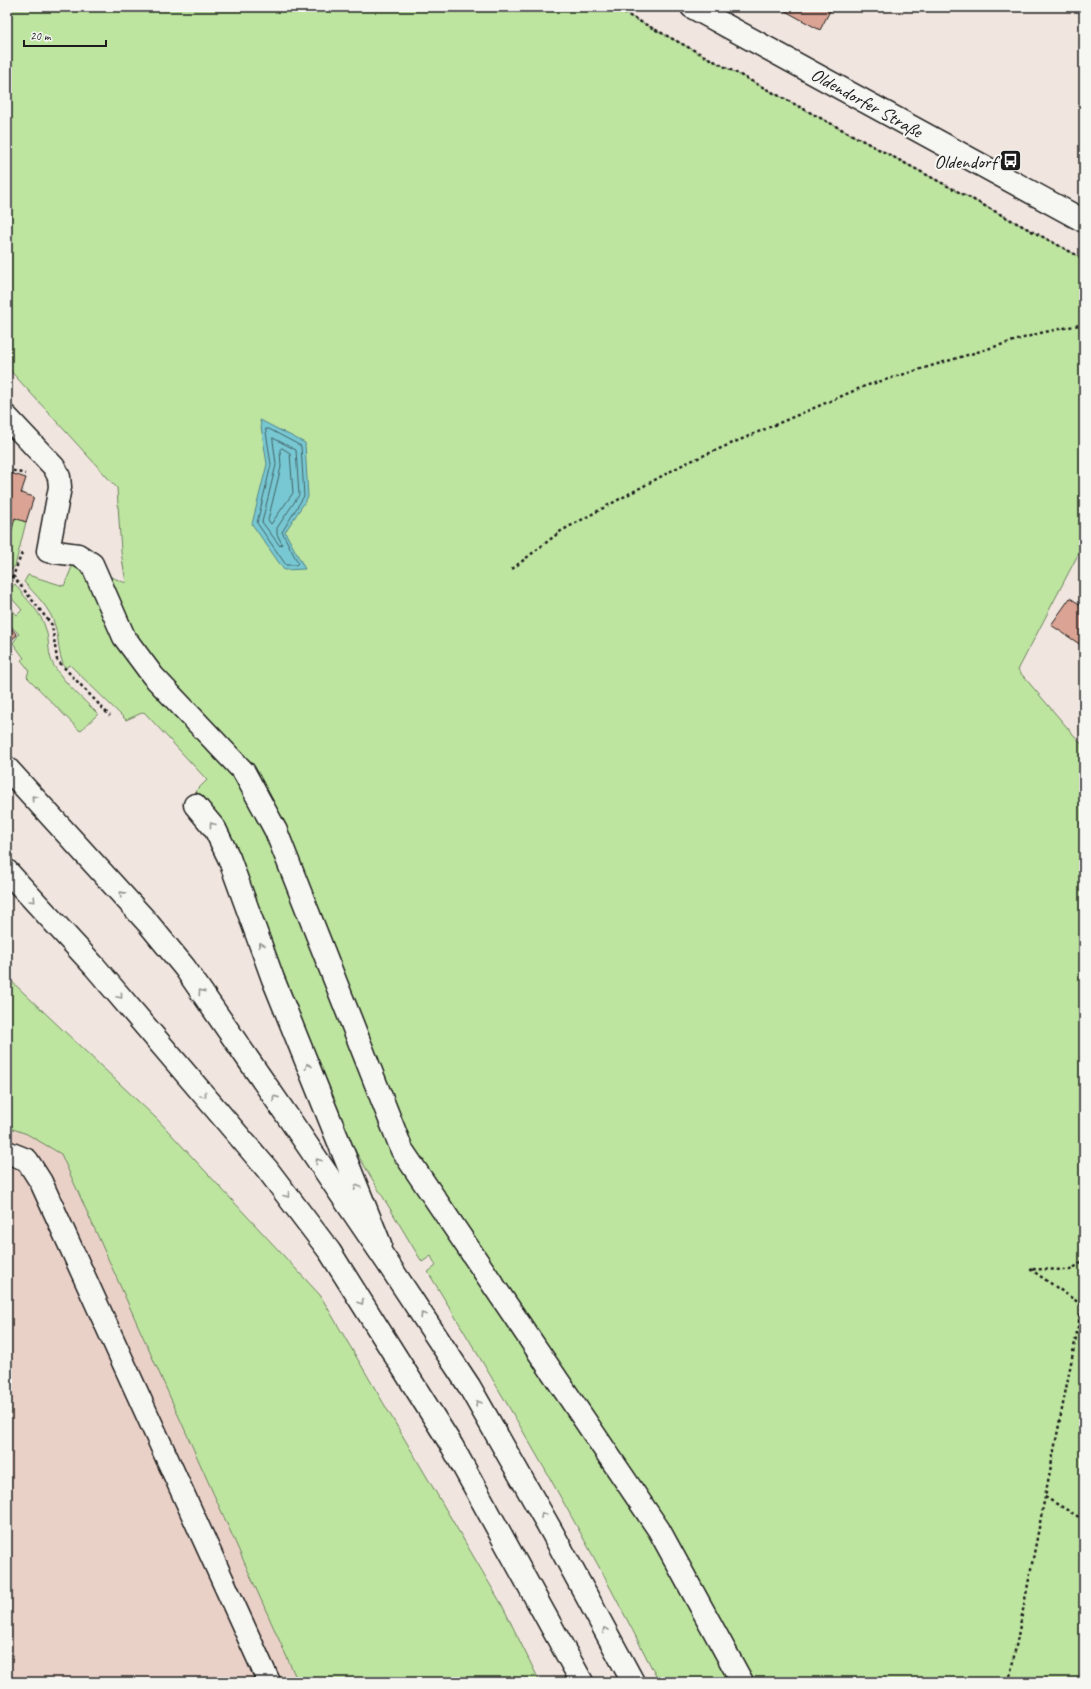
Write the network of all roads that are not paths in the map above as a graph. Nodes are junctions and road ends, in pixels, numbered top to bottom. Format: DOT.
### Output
graph roads {
  1 [pos="692,7"];
  2 [pos="1084,221"];
  3 [pos="7,417"];
  4 [pos="7,768"];
  5 [pos="195,805"];
  6 [pos="7,871"];
  7 [pos="7,1152"];
  8 [pos="387,1262"];
  9 [pos="269,1682"];
  10 [pos="582,1682"];
  11 [pos="633,1682"];
  12 [pos="742,1682"];
  1 -- 2 [label="main road, Oldendorfer Straße"];
  3 -- 12 [label="main road"];
  8 -- 4 [label="main road, one-way"];
  8 -- 5 [label="main road, one-way"];
  6 -- 10 [label="main road, one-way"];
  7 -- 9 [label="main road"];
  11 -- 8 [label="main road, one-way"];
}
